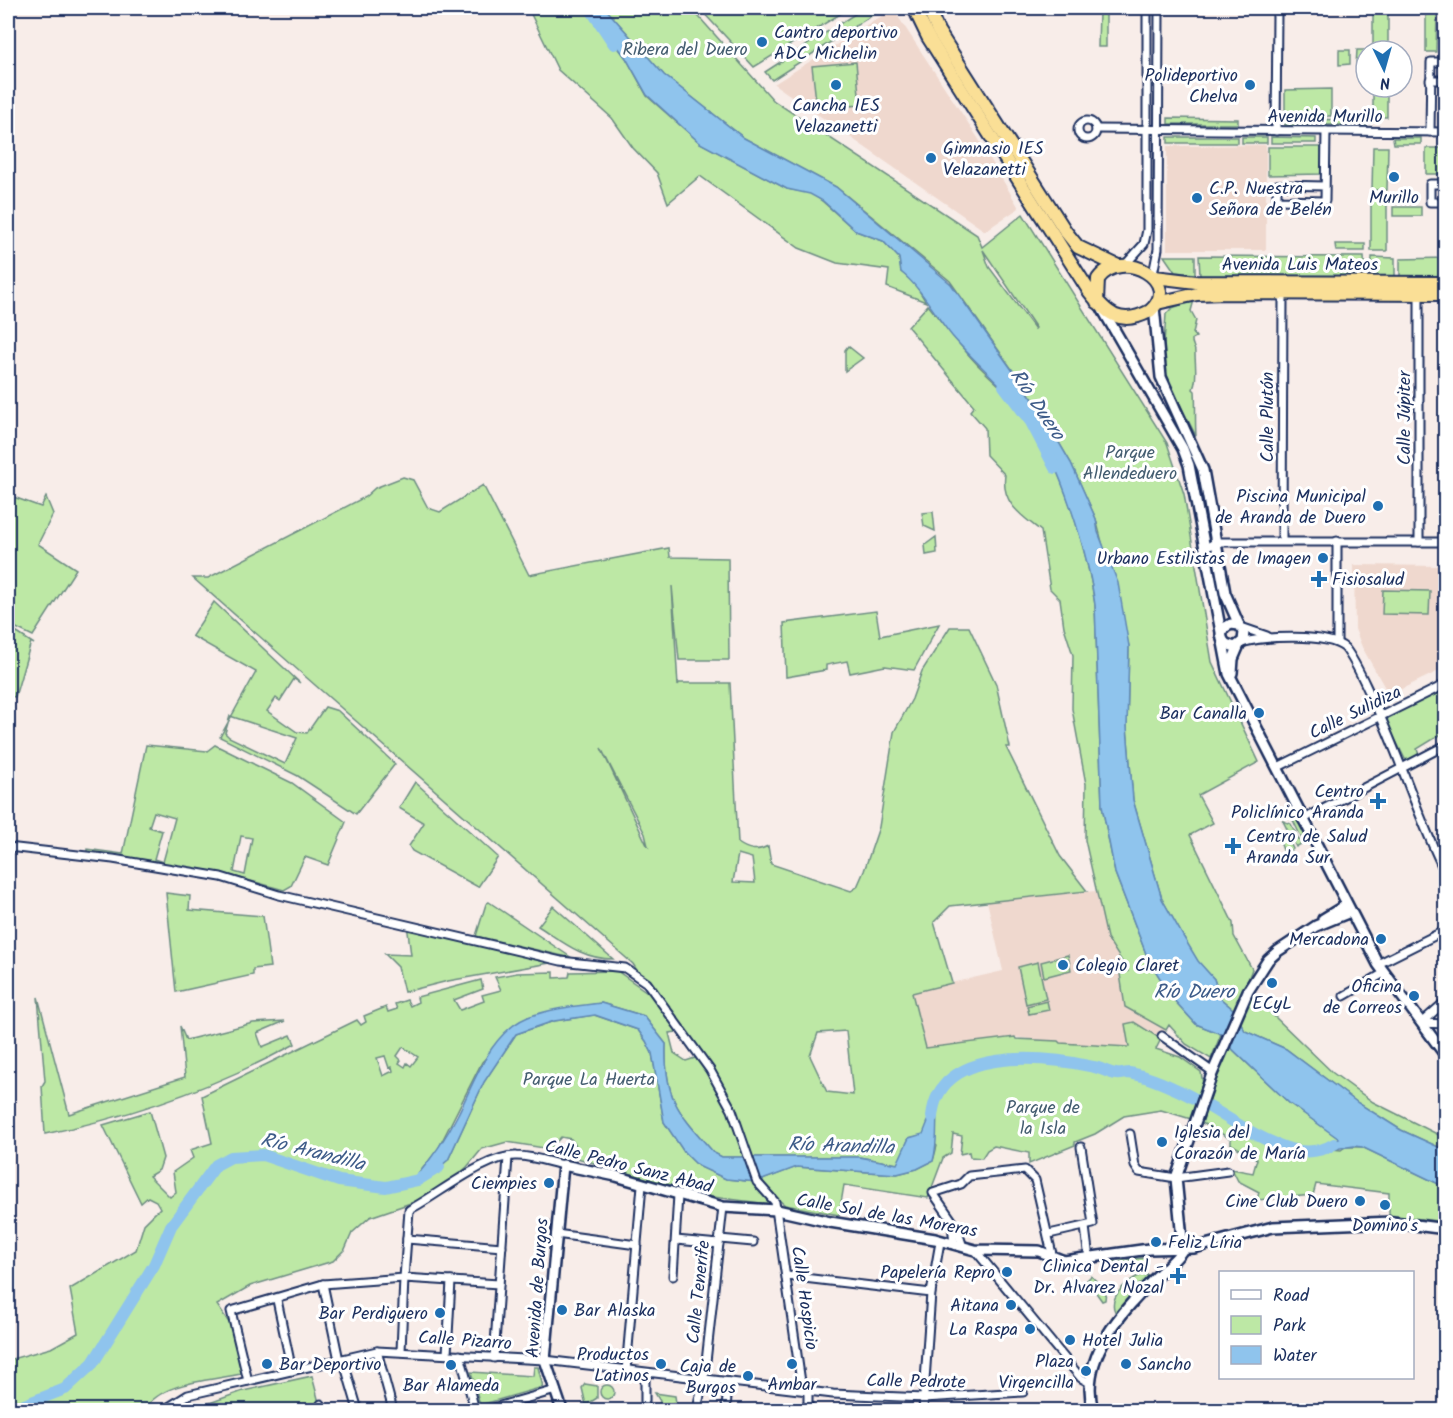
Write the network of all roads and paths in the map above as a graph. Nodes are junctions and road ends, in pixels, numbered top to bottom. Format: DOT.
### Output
graph roads {
  1 [pos="914,8"];
  2 [pos="928,8"];
  3 [pos="1147,8"];
  4 [pos="1159,8"];
  5 [pos="1277,13"];
  6 [pos="1446,62"];
  7 [pos="1430,80"];
  8 [pos="1446,80"];
  9 [pos="1096,129"];
  10 [pos="1146,130"];
  11 [pos="1159,130"];
  12 [pos="1276,131"];
  13 [pos="1326,131"];
  14 [pos="1430,132"];
  15 [pos="1446,132"];
  16 [pos="1446,184"];
  17 [pos="1325,186"];
  18 [pos="1446,202"];
  19 [pos="1121,266"];
  20 [pos="1154,276"];
  21 [pos="1446,283"];
  22 [pos="1282,293"];
  23 [pos="1419,294"];
  24 [pos="1446,294"];
  25 [pos="1159,304"];
  26 [pos="1100,306"];
  27 [pos="1157,330"];
  28 [pos="1282,541"];
  29 [pos="1336,541"];
  30 [pos="1216,542"];
  31 [pos="1419,542"];
  32 [pos="1446,542"];
  33 [pos="1206,548"];
  34 [pos="1240,626"];
  35 [pos="1222,637"];
  36 [pos="1275,638"];
  37 [pos="1337,642"];
  38 [pos="1240,644"];
  39 [pos="1232,681"];
  40 [pos="1446,684"];
  41 [pos="1381,715"];
  42 [pos="1446,745"];
  43 [pos="1278,767"];
  44 [pos="1403,769"];
  45 [pos="1302,820"];
  46 [pos="8,847"];
  47 [pos="1446,874"];
  48 [pos="1348,908"];
  49 [pos="1446,930"];
  50 [pos="1378,964"];
  51 [pos="1384,973"];
  52 [pos="1344,996"];
  53 [pos="1446,1001"];
  54 [pos="1421,1023"];
  55 [pos="1446,1024"];
  56 [pos="1162,1036"];
  57 [pos="1446,1056"];
  58 [pos="1213,1072"];
  59 [pos="1130,1134"];
  60 [pos="1081,1147"];
  61 [pos="508,1156"];
  62 [pos="563,1165"];
  63 [pos="1228,1171"];
  64 [pos="1176,1178"];
  65 [pos="642,1185"];
  66 [pos="678,1195"];
  67 [pos="723,1207"];
  68 [pos="777,1210"];
  69 [pos="952,1223"];
  70 [pos="1085,1227"];
  71 [pos="1446,1229"];
  72 [pos="556,1234"];
  73 [pos="1049,1234"];
  74 [pos="676,1240"];
  75 [pos="938,1240"];
  76 [pos="407,1241"];
  77 [pos="719,1241"];
  78 [pos="753,1242"];
  79 [pos="637,1245"];
  80 [pos="958,1246"];
  81 [pos="502,1248"];
  82 [pos="1183,1249"];
  83 [pos="975,1250"];
  84 [pos="990,1250"];
  85 [pos="1056,1257"];
  86 [pos="1089,1258"];
  87 [pos="986,1264"];
  88 [pos="673,1276"];
  89 [pos="787,1276"];
  90 [pos="404,1278"];
  91 [pos="451,1281"];
  92 [pos="323,1284"];
  93 [pos="500,1284"];
  94 [pos="931,1293"];
  95 [pos="277,1300"];
  96 [pos="377,1351"];
  97 [pos="401,1351"];
  98 [pos="447,1354"];
  99 [pos="460,1355"];
  100 [pos="494,1358"];
  101 [pos="341,1359"];
  102 [pos="545,1360"];
  103 [pos="292,1371"];
  104 [pos="626,1371"];
  105 [pos="645,1373"];
  106 [pos="704,1380"];
  107 [pos="248,1381"];
  108 [pos="728,1382"];
  109 [pos="1089,1383"];
  110 [pos="556,1390"];
  111 [pos="805,1390"];
  112 [pos="1023,1392"];
  113 [pos="924,1398"];
  114 [pos="172,1408"];
  115 [pos="164,1410"];
  116 [pos="358,1410"];
  117 [pos="393,1410"];
  118 [pos="475,1410"];
  119 [pos="486,1410"];
  120 [pos="561,1410"];
  121 [pos="645,1410"];
  122 [pos="698,1410"];
  123 [pos="726,1410"];
  124 [pos="808,1410"];
  125 [pos="923,1410"];
  126 [pos="1093,1410"];
  1 -- 26 [label="highway"];
  2 -- 19 [label="highway"];
  3 -- 10 [label="street"];
  4 -- 11 [label="street"];
  5 -- 12 [label="street"];
  6 -- 7 [label="street"];
  7 -- 8 [label="street"];
  7 -- 14 [label="street"];
  9 -- 10 [label="street, Avenida Murillo"];
  10 -- 11 [label="street, Avenida Murillo"];
  10 -- 19 [label="street"];
  11 -- 12 [label="street, Avenida Murillo"];
  11 -- 20 [label="street"];
  12 -- 13 [label="street, Avenida Murillo"];
  13 -- 14 [label="street, Avenida Murillo"];
  13 -- 17 [label="street"];
  14 -- 15 [label="street, Avenida Murillo"];
  16 -- 18 [label="street"];
  17 -- 17 [label="street"];
  19 -- 20 [label="highway"];
  19 -- 26 [label="highway"];
  20 -- 21 [label="highway, Avenida Luis Mateos"];
  20 -- 25 [label="highway"];
  22 -- 23 [label="highway, Avenida Luis Mateos"];
  22 -- 25 [label="highway, Avenida Luis Mateos"];
  22 -- 28 [label="street, Calle Plutón"];
  23 -- 24 [label="highway, Avenida Luis Mateos"];
  23 -- 31 [label="street, Calle Júpiter"];
  25 -- 26 [label="highway"];
  25 -- 27 [label="street"];
  25 -- 27 [label="street"];
  26 -- 33 [label="street"];
  27 -- 30 [label="street"];
  28 -- 29 [label="street"];
  28 -- 30 [label="street"];
  29 -- 31 [label="street"];
  29 -- 37 [label="street"];
  30 -- 33 [label="street"];
  30 -- 34 [label="street"];
  31 -- 32 [label="street"];
  33 -- 35 [label="street"];
  34 -- 35 [label="street"];
  34 -- 36 [label="street"];
  34 -- 38 [label="street"];
  35 -- 38 [label="street"];
  35 -- 39 [label="street"];
  36 -- 37 [label="street"];
  36 -- 38 [label="street"];
  37 -- 41 [label="street"];
  38 -- 39 [label="street"];
  39 -- 43 [label="street"];
  40 -- 41 [label="street, Calle Sulidiza"];
  41 -- 43 [label="street, Calle Sulidiza"];
  41 -- 44 [label="street"];
  42 -- 44 [label="street"];
  43 -- 45 [label="street"];
  44 -- 45 [label="street"];
  44 -- 47 [label="street"];
  45 -- 48 [label="street"];
  46 -- 68 [label="street"];
  48 -- 50 [label="street"];
  48 -- 58 [label="street"];
  49 -- 50 [label="street"];
  50 -- 51 [label="street"];
  51 -- 52 [label="street"];
  51 -- 54 [label="street"];
  53 -- 54 [label="street"];
  54 -- 55 [label="street"];
  54 -- 57 [label="street"];
  56 -- 58 [label="street"];
  58 -- 64 [label="street"];
  59 -- 64 [label="street"];
  60 -- 70 [label="street"];
  61 -- 62 [label="street, Calle Pedro Sanz Abad"];
  61 -- 76 [label="street, Calle Pedro Sanz Abad"];
  61 -- 81 [label="street"];
  62 -- 65 [label="street, Calle Pedro Sanz Abad"];
  62 -- 72 [label="street, Avenida de Burgos"];
  63 -- 64 [label="street"];
  64 -- 82 [label="street"];
  65 -- 66 [label="street, Calle Pedro Sanz Abad"];
  65 -- 79 [label="street"];
  66 -- 67 [label="street, Calle Pedro Sanz Abad"];
  66 -- 74 [label="street"];
  67 -- 68 [label="street, Calle Pedro Sanz Abad"];
  67 -- 77 [label="street, Calle Tenerife"];
  68 -- 75 [label="street, Calle Sol de las Moreras"];
  68 -- 89 [label="street, Calle Hospicio"];
  69 -- 73 [label="street"];
  69 -- 75 [label="street"];
  69 -- 80 [label="street"];
  70 -- 73 [label="street"];
  70 -- 86 [label="street"];
  71 -- 82 [label="street, Calle Sol de las Moreras"];
  72 -- 79 [label="street"];
  72 -- 102 [label="street, Avenida de Burgos"];
  73 -- 85 [label="street"];
  74 -- 77 [label="street"];
  74 -- 88 [label="street"];
  75 -- 80 [label="street, Calle Sol de las Moreras"];
  75 -- 94 [label="street"];
  76 -- 81 [label="street"];
  76 -- 90 [label="street, Calle Pedro Sanz Abad"];
  77 -- 78 [label="street"];
  77 -- 106 [label="street, Calle Tenerife"];
  79 -- 104 [label="street"];
  80 -- 83 [label="street, Calle Sol de las Moreras"];
  81 -- 93 [label="street"];
  82 -- 86 [label="street, Calle Sol de las Moreras"];
  82 -- 109 [label="street"];
  83 -- 84 [label="street, Calle Sol de las Moreras"];
  83 -- 87 [label="street"];
  84 -- 85 [label="street, Calle Sol de las Moreras"];
  84 -- 87 [label="street"];
  85 -- 86 [label="street, Calle Sol de las Moreras"];
  87 -- 109 [label="street"];
  89 -- 94 [label="street"];
  89 -- 111 [label="street, Calle Hospicio"];
  90 -- 91 [label="street"];
  90 -- 92 [label="street"];
  90 -- 97 [label="street, Calle Pedro Sanz Abad"];
  91 -- 93 [label="street"];
  91 -- 98 [label="street"];
  92 -- 95 [label="street"];
  92 -- 101 [label="street"];
  93 -- 100 [label="street"];
  94 -- 113 [label="street"];
  95 -- 103 [label="street"];
  95 -- 107 [label="street"];
  96 -- 97 [label="street, Calle Pizarro"];
  96 -- 101 [label="street, Calle Pizarro"];
  96 -- 117 [label="street"];
  97 -- 98 [label="street, Calle Pizarro"];
  98 -- 99 [label="street, Calle Pizarro"];
  99 -- 100 [label="street, Calle Pizarro"];
  99 -- 118 [label="street"];
  100 -- 102 [label="street, Calle Pizarro"];
  101 -- 103 [label="street, Calle Pizarro"];
  101 -- 116 [label="street"];
  102 -- 104 [label="street, Calle Pizarro"];
  102 -- 110 [label="street, Avenida de Burgos"];
  103 -- 107 [label="street, Calle Pizarro"];
  104 -- 105 [label="street, Calle Pizarro"];
  105 -- 106 [label="street, Calle Pizarro"];
  105 -- 121 [label="street"];
  106 -- 108 [label="street, Calle Pizarro"];
  106 -- 122 [label="street, Calle Tenerife"];
  107 -- 114 [label="street, Calle Pizarro"];
  108 -- 111 [label="street, Calle Pizarro"];
  108 -- 123 [label="street"];
  109 -- 126 [label="street"];
  110 -- 119 [label="street"];
  110 -- 120 [label="street, Avenida de Burgos"];
  111 -- 113 [label="street, Calle Pedrote"];
  111 -- 124 [label="street, Calle Hospicio"];
  112 -- 113 [label="street, Calle Pedrote"];
  113 -- 125 [label="street"];
  114 -- 115 [label="street, Calle Pizarro"];
}
